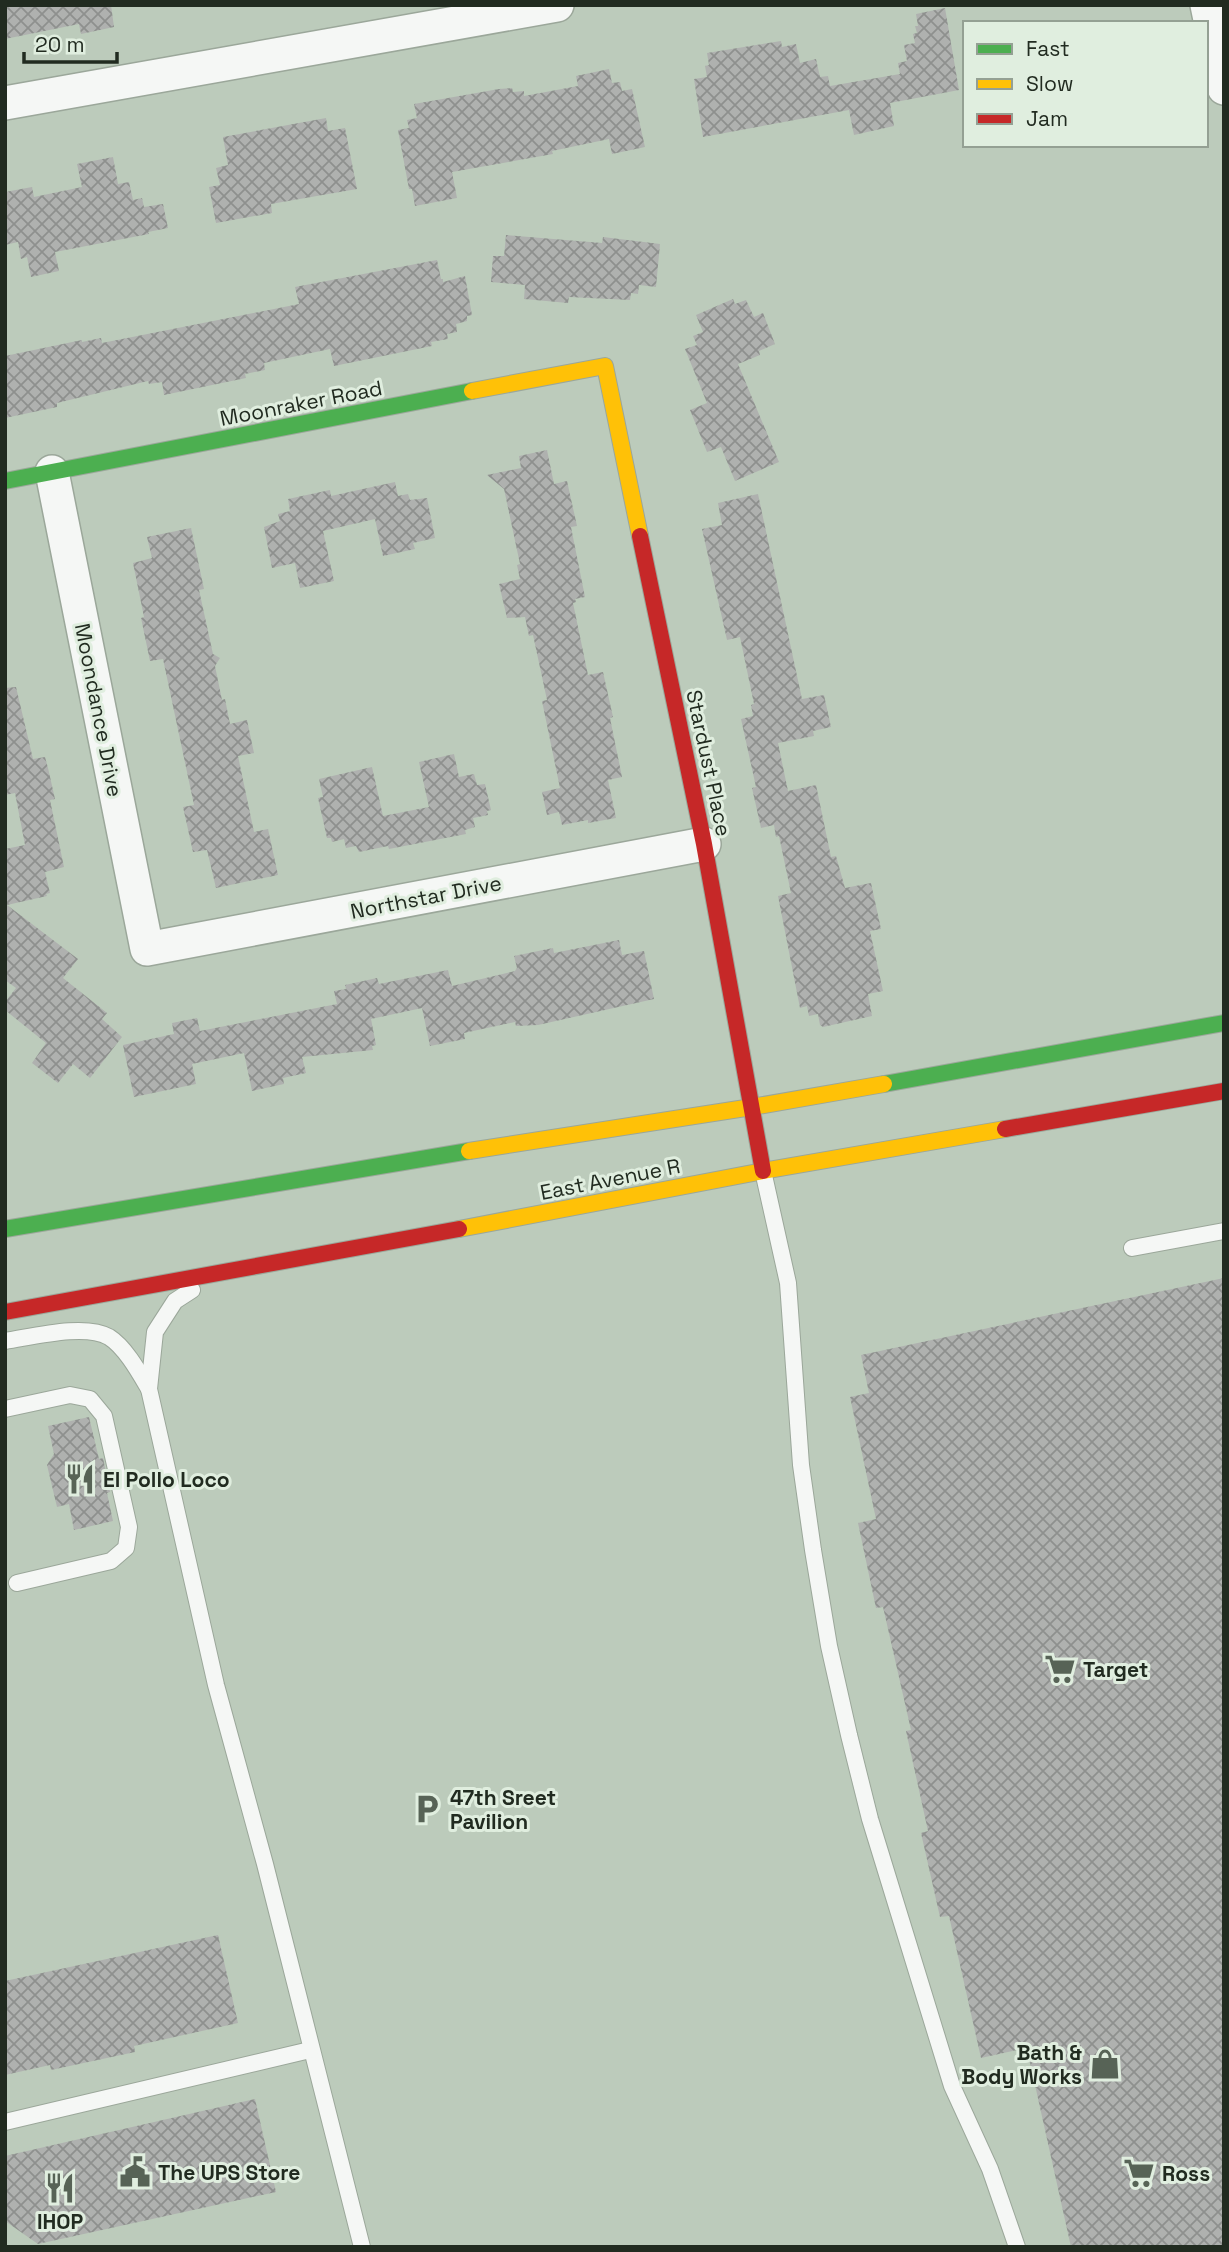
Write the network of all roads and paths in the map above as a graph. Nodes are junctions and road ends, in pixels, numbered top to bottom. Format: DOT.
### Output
graph roads {
  1 [pos="557,5"];
  2 [pos="1207,5"];
  3 [pos="1223,82"];
  4 [pos="5,103"];
  5 [pos="605,366"];
  6 [pos="52,472"];
  7 [pos="5,481"];
  8 [pos="705,844"];
  9 [pos="147,949"];
  10 [pos="1224,1023"];
  11 [pos="1224,1091"];
  12 [pos="752,1107"];
  13 [pos="764,1171"];
  14 [pos="5,1229"];
  15 [pos="1224,1231"];
  16 [pos="1132,1248"];
  17 [pos="219,1274"];
  18 [pos="5,1312"];
  19 [pos="5,1341"];
  20 [pos="149,1389"];
  21 [pos="5,1409"];
  22 [pos="17,1583"];
  23 [pos="310,2050"];
  24 [pos="5,2122"];
  25 [pos="362,2247"];
  26 [pos="1017,2247"];
  1 -- 4 [label="street"];
  2 -- 3 [label="street"];
  5 -- 6 [label="main road, Moonraker Road"];
  5 -- 8 [label="main road, Stardust Place"];
  6 -- 7 [label="main road, Moonraker Road"];
  6 -- 9 [label="street, Moondance Drive"];
  8 -- 9 [label="street, Northstar Drive"];
  8 -- 12 [label="main road, Stardust Place"];
  10 -- 12 [label="main road"];
  11 -- 13 [label="main road, East Avenue R"];
  12 -- 13 [label="main road, Stardust Place"];
  12 -- 14 [label="main road"];
  13 -- 17 [label="main road, East Avenue R"];
  13 -- 26 [label="lane"];
  15 -- 16 [label="lane"];
  17 -- 18 [label="main road, East Avenue R"];
  17 -- 20 [label="lane"];
  19 -- 20 [label="lane"];
  20 -- 23 [label="lane"];
  21 -- 22 [label="lane"];
  23 -- 24 [label="lane"];
  23 -- 25 [label="lane"];
}
